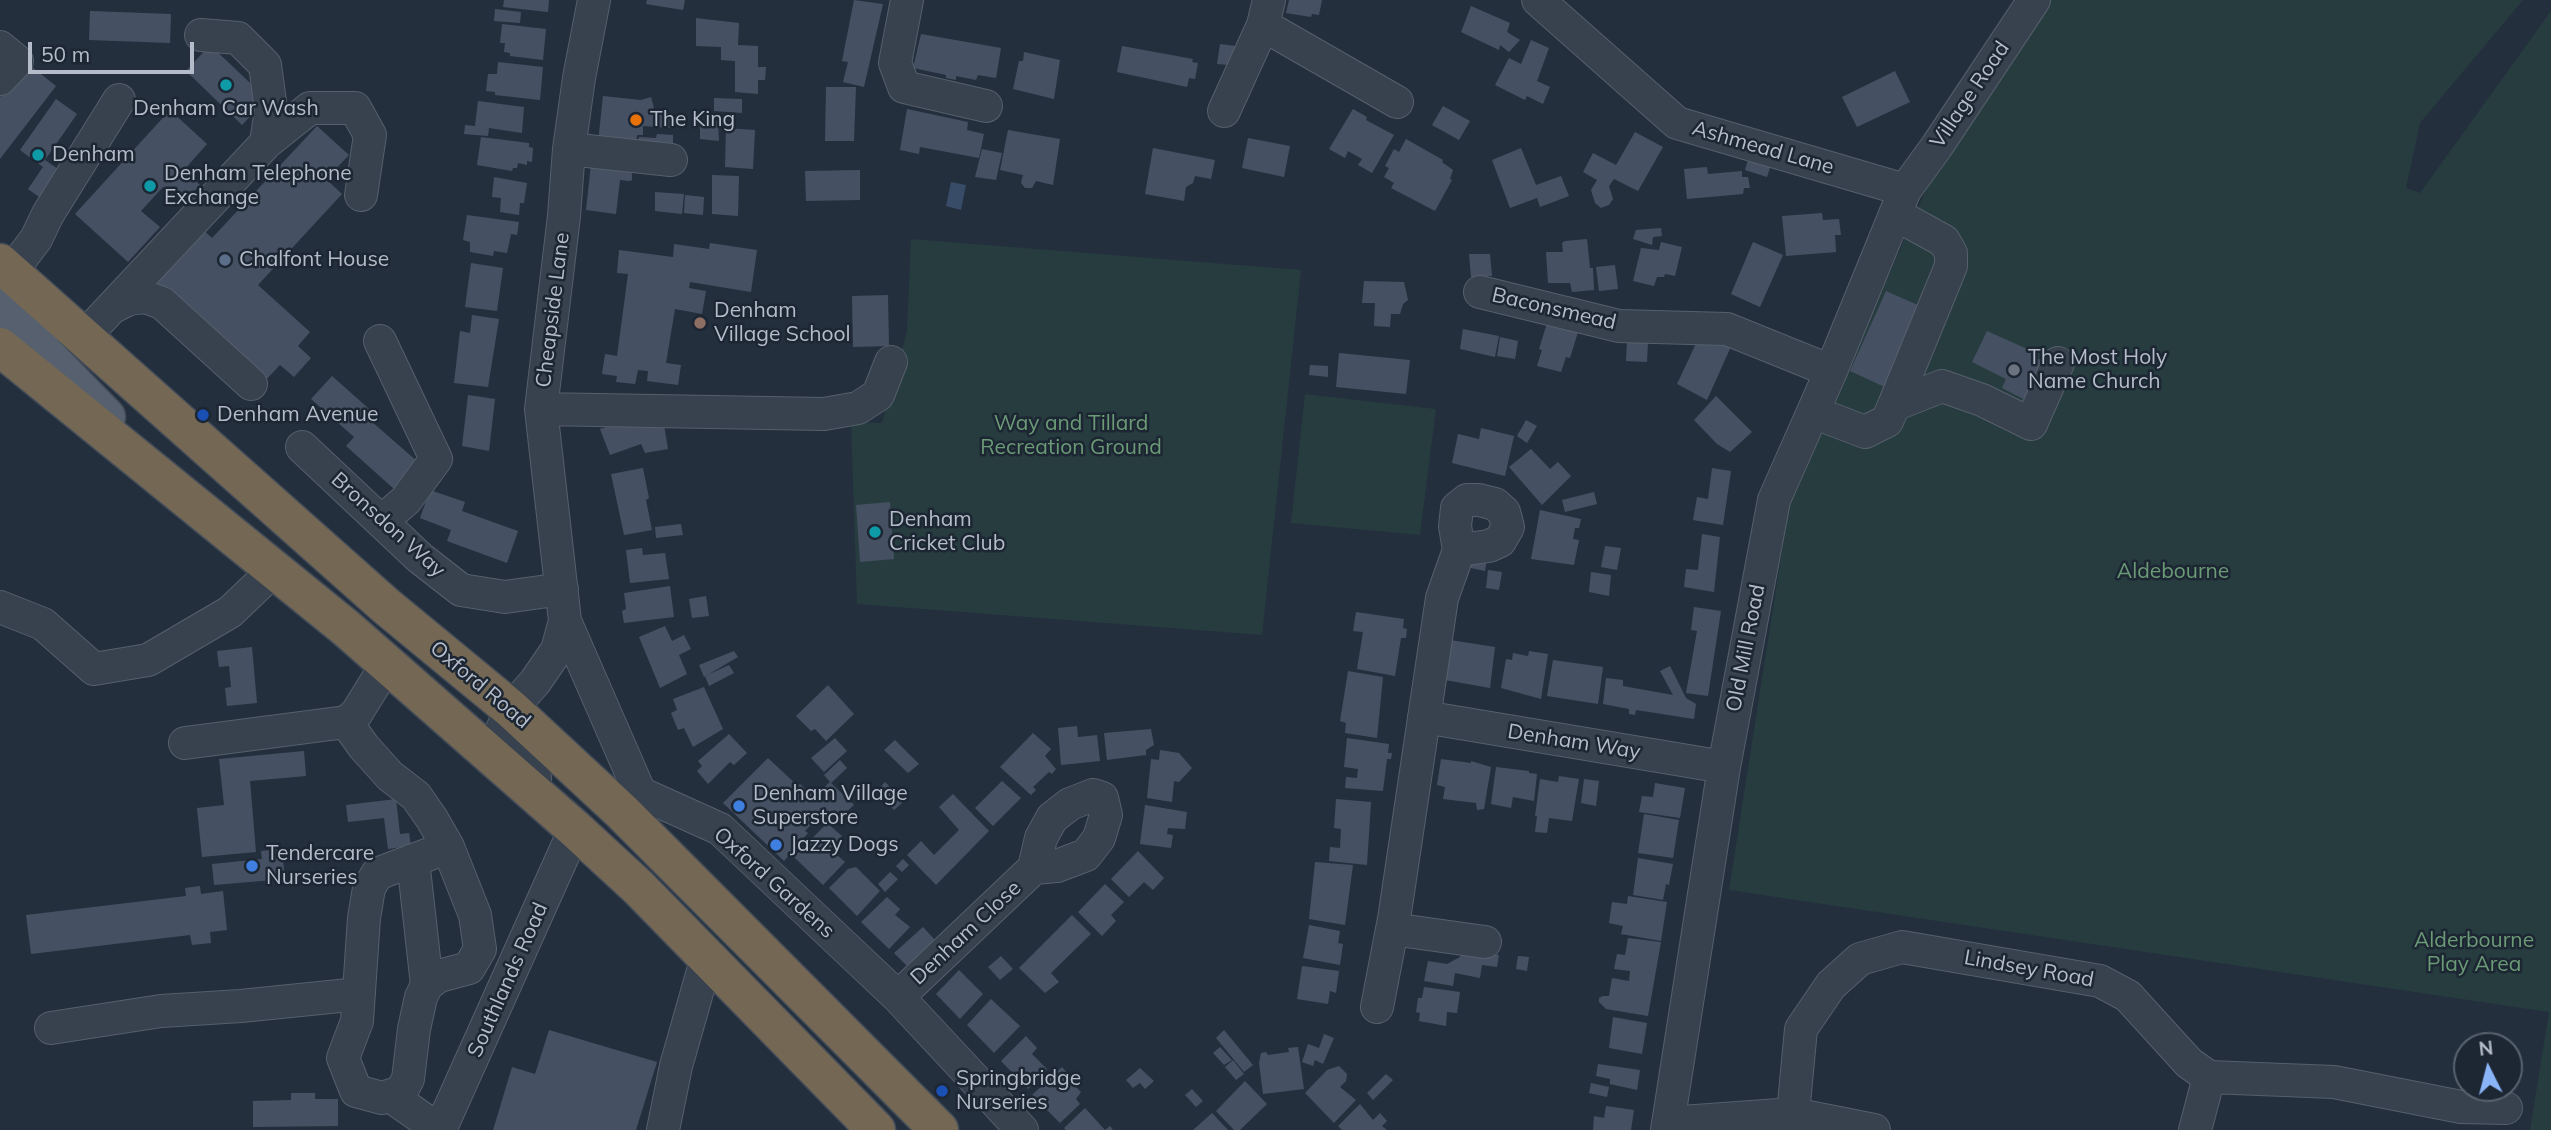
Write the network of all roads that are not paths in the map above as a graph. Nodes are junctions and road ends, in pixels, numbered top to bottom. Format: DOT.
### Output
graph roads {
  1 [pos="594,0"];
  2 [pos="907,0"];
  3 [pos="1538,0"];
  4 [pos="2034,0"];
  5 [pos="1266,13"];
  6 [pos="201,35"];
  7 [pos="0,47"];
  8 [pos="0,79"];
  9 [pos="118,100"];
  10 [pos="1397,102"];
  11 [pos="986,106"];
  12 [pos="1224,111"];
  13 [pos="266,143"];
  14 [pos="569,149"];
  15 [pos="671,160"];
  16 [pos="361,195"];
  17 [pos="1900,202"];
  18 [pos="5,268"];
  19 [pos="1480,292"];
  20 [pos="113,307"];
  21 [pos="0,308"];
  22 [pos="84,337"];
  23 [pos="380,341"];
  24 [pos="5,359"];
  25 [pos="891,362"];
  26 [pos="2058,363"];
  27 [pos="1830,371"];
  28 [pos="251,384"];
  29 [pos="1894,405"];
  30 [pos="541,410"];
  31 [pos="1813,412"];
  32 [pos="302,447"];
  33 [pos="172,487"];
  34 [pos="383,520"];
  35 [pos="1459,550"];
  36 [pos="274,570"];
  37 [pos="562,589"];
  38 [pos="0,607"];
  39 [pos="565,621"];
  40 [pos="387,664"];
  41 [pos="511,709"];
  42 [pos="1424,717"];
  43 [pos="346,722"];
  44 [pos="186,743"];
  45 [pos="1724,767"];
  46 [pos="631,802"];
  47 [pos="575,829"];
  48 [pos="448,847"];
  49 [pos="413,860"];
  50 [pos="1034,868"];
  51 [pos="1393,924"];
  52 [pos="1485,942"];
  53 [pos="707,957"];
  54 [pos="461,972"];
  55 [pos="427,985"];
  56 [pos="359,994"];
  57 [pos="898,997"];
  58 [pos="499,1000"];
  59 [pos="1377,1007"];
  60 [pos="51,1028"];
  61 [pos="2209,1077"];
  62 [pos="392,1097"];
  63 [pos="2506,1108"];
  64 [pos="1793,1114"];
  65 [pos="2459,1119"];
  66 [pos="1667,1127"];
  67 [pos="440,1130"];
  68 [pos="663,1130"];
  69 [pos="876,1130"];
  70 [pos="939,1130"];
  71 [pos="1022,1130"];
  72 [pos="1874,1130"];
  73 [pos="2195,1130"];
  1 -- 14 [label="street, Cheapside Lane"];
  2 -- 11 [label="street"];
  3 -- 17 [label="street, Ashmead Lane"];
  4 -- 17 [label="street, Village Road"];
  5 -- 10 [label="street"];
  5 -- 12 [label="street"];
  6 -- 13 [label="street"];
  7 -- 8 [label="street"];
  9 -- 18 [label="street"];
  13 -- 16 [label="street"];
  13 -- 20 [label="street"];
  14 -- 15 [label="street"];
  14 -- 30 [label="street, Cheapside Lane"];
  17 -- 27 [label="street, Old Mill Road"];
  17 -- 29 [label="street, Ashmead Lane"];
  18 -- 22 [label="highway, Oxford Road"];
  19 -- 27 [label="street, Baconsmead"];
  20 -- 22 [label="street"];
  20 -- 28 [label="street"];
  21 -- 33 [label="main road"];
  22 -- 41 [label="highway, Oxford Road"];
  23 -- 34 [label="street"];
  24 -- 33 [label="highway"];
  25 -- 30 [label="street"];
  26 -- 29 [label="street"];
  27 -- 31 [label="street, Old Mill Road"];
  29 -- 31 [label="street"];
  30 -- 37 [label="street, Cheapside Lane"];
  31 -- 45 [label="street, Old Mill Road"];
  32 -- 34 [label="street, Bronsdon Way"];
  33 -- 36 [label="highway"];
  34 -- 37 [label="street, Bronsdon Way"];
  35 -- 42 [label="street"];
  36 -- 38 [label="street"];
  36 -- 40 [label="highway"];
  37 -- 39 [label="street, Cheapside Lane"];
  39 -- 41 [label="street"];
  39 -- 46 [label="street"];
  40 -- 43 [label="street"];
  40 -- 47 [label="highway"];
  41 -- 46 [label="highway, Oxford Road"];
  41 -- 47 [label="street"];
  42 -- 45 [label="street, Denham Way"];
  42 -- 51 [label="street"];
  43 -- 44 [label="street"];
  43 -- 48 [label="street"];
  45 -- 66 [label="street, Old Mill Road"];
  46 -- 57 [label="street, Oxford Gardens"];
  46 -- 70 [label="highway, Oxford Road"];
  47 -- 53 [label="highway"];
  47 -- 58 [label="street, Southlands Road"];
  48 -- 49 [label="street"];
  48 -- 54 [label="street"];
  49 -- 55 [label="street"];
  49 -- 56 [label="street"];
  50 -- 57 [label="street, Denham Close"];
  51 -- 52 [label="street"];
  51 -- 59 [label="street"];
  53 -- 68 [label="street"];
  53 -- 69 [label="highway"];
  54 -- 55 [label="street"];
  54 -- 58 [label="street"];
  55 -- 62 [label="street"];
  56 -- 60 [label="street"];
  56 -- 62 [label="street"];
  57 -- 71 [label="street, Oxford Gardens"];
  58 -- 67 [label="street, Southlands Road"];
  61 -- 64 [label="street, Lindsey Road"];
  61 -- 65 [label="street"];
  61 -- 73 [label="street"];
  62 -- 67 [label="street"];
  63 -- 65 [label="street"];
  64 -- 66 [label="street"];
  64 -- 72 [label="street"];
}
